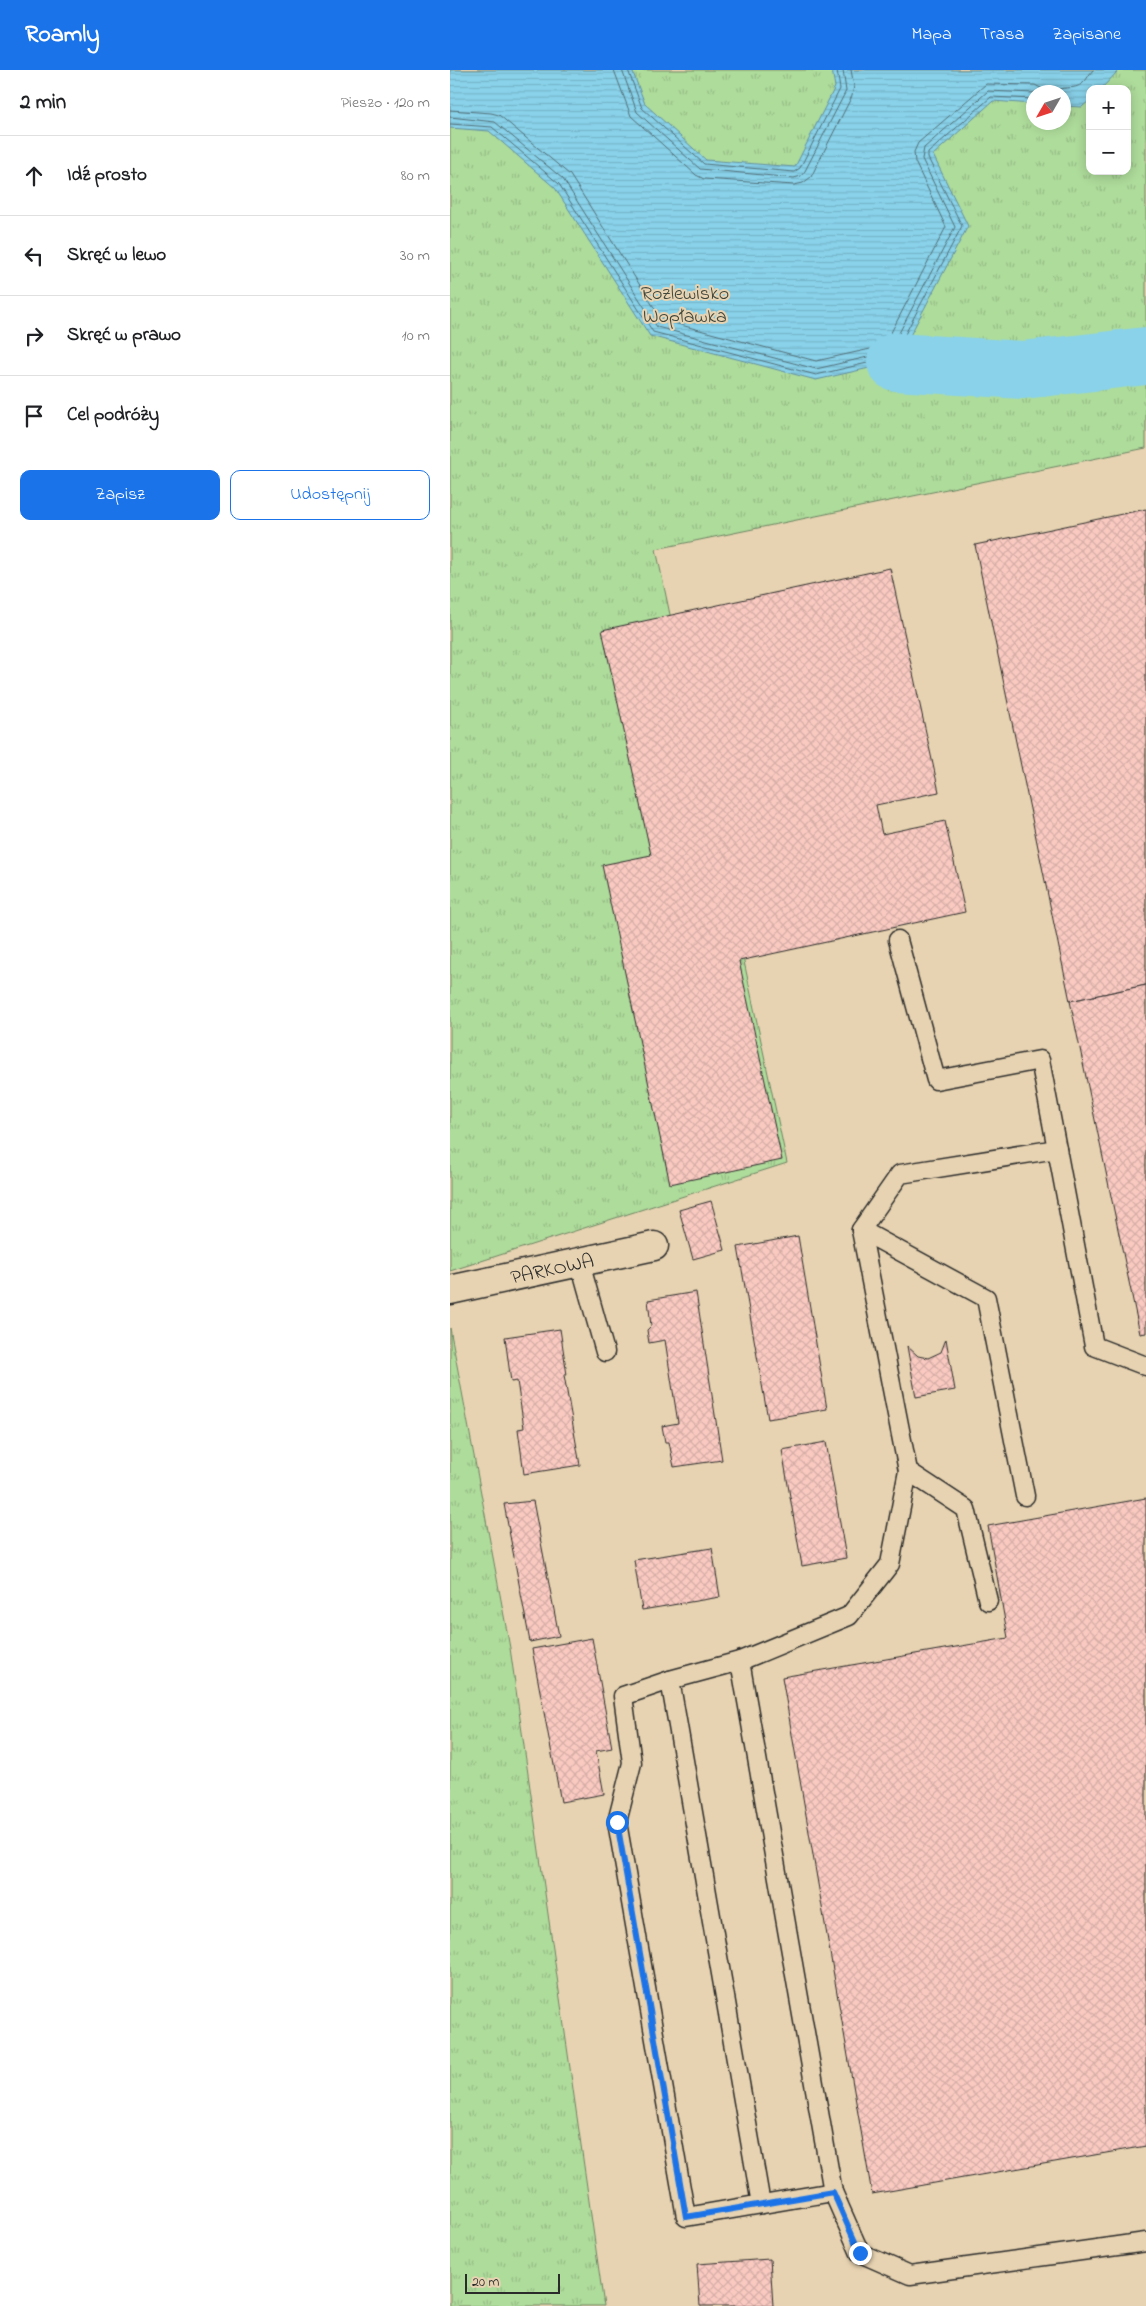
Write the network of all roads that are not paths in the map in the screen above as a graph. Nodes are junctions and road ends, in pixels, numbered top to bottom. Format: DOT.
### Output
graph roads {
  1 [pos="898,940"];
  2 [pos="1057,1149"];
  3 [pos="860,1230"];
  4 [pos="654,1246"];
  5 [pos="580,1262"];
  6 [pos="450,1290"];
  7 [pos="605,1352"];
  8 [pos="1146,1366"];
  9 [pos="908,1471"];
  10 [pos="1025,1496"];
  11 [pos="988,1601"];
  12 [pos="740,1661"];
  13 [pos="670,1680"];
  14 [pos="833,2192"];
  15 [pos="761,2204"];
  16 [pos="1146,2242"];
  1 -- 2 [label="lane"];
  2 -- 3 [label="lane"];
  2 -- 8 [label="lane"];
  3 -- 9 [label="lane"];
  3 -- 10 [label="lane"];
  4 -- 5 [label="street, PARKOWA"];
  5 -- 6 [label="street, PARKOWA"];
  5 -- 7 [label="lane"];
  9 -- 11 [label="lane"];
  9 -- 12 [label="lane"];
  12 -- 13 [label="lane"];
  12 -- 14 [label="lane"];
  13 -- 15 [label="lane"];
  13 -- 15 [label="lane"];
  14 -- 15 [label="lane"];
  14 -- 16 [label="lane"];
}
